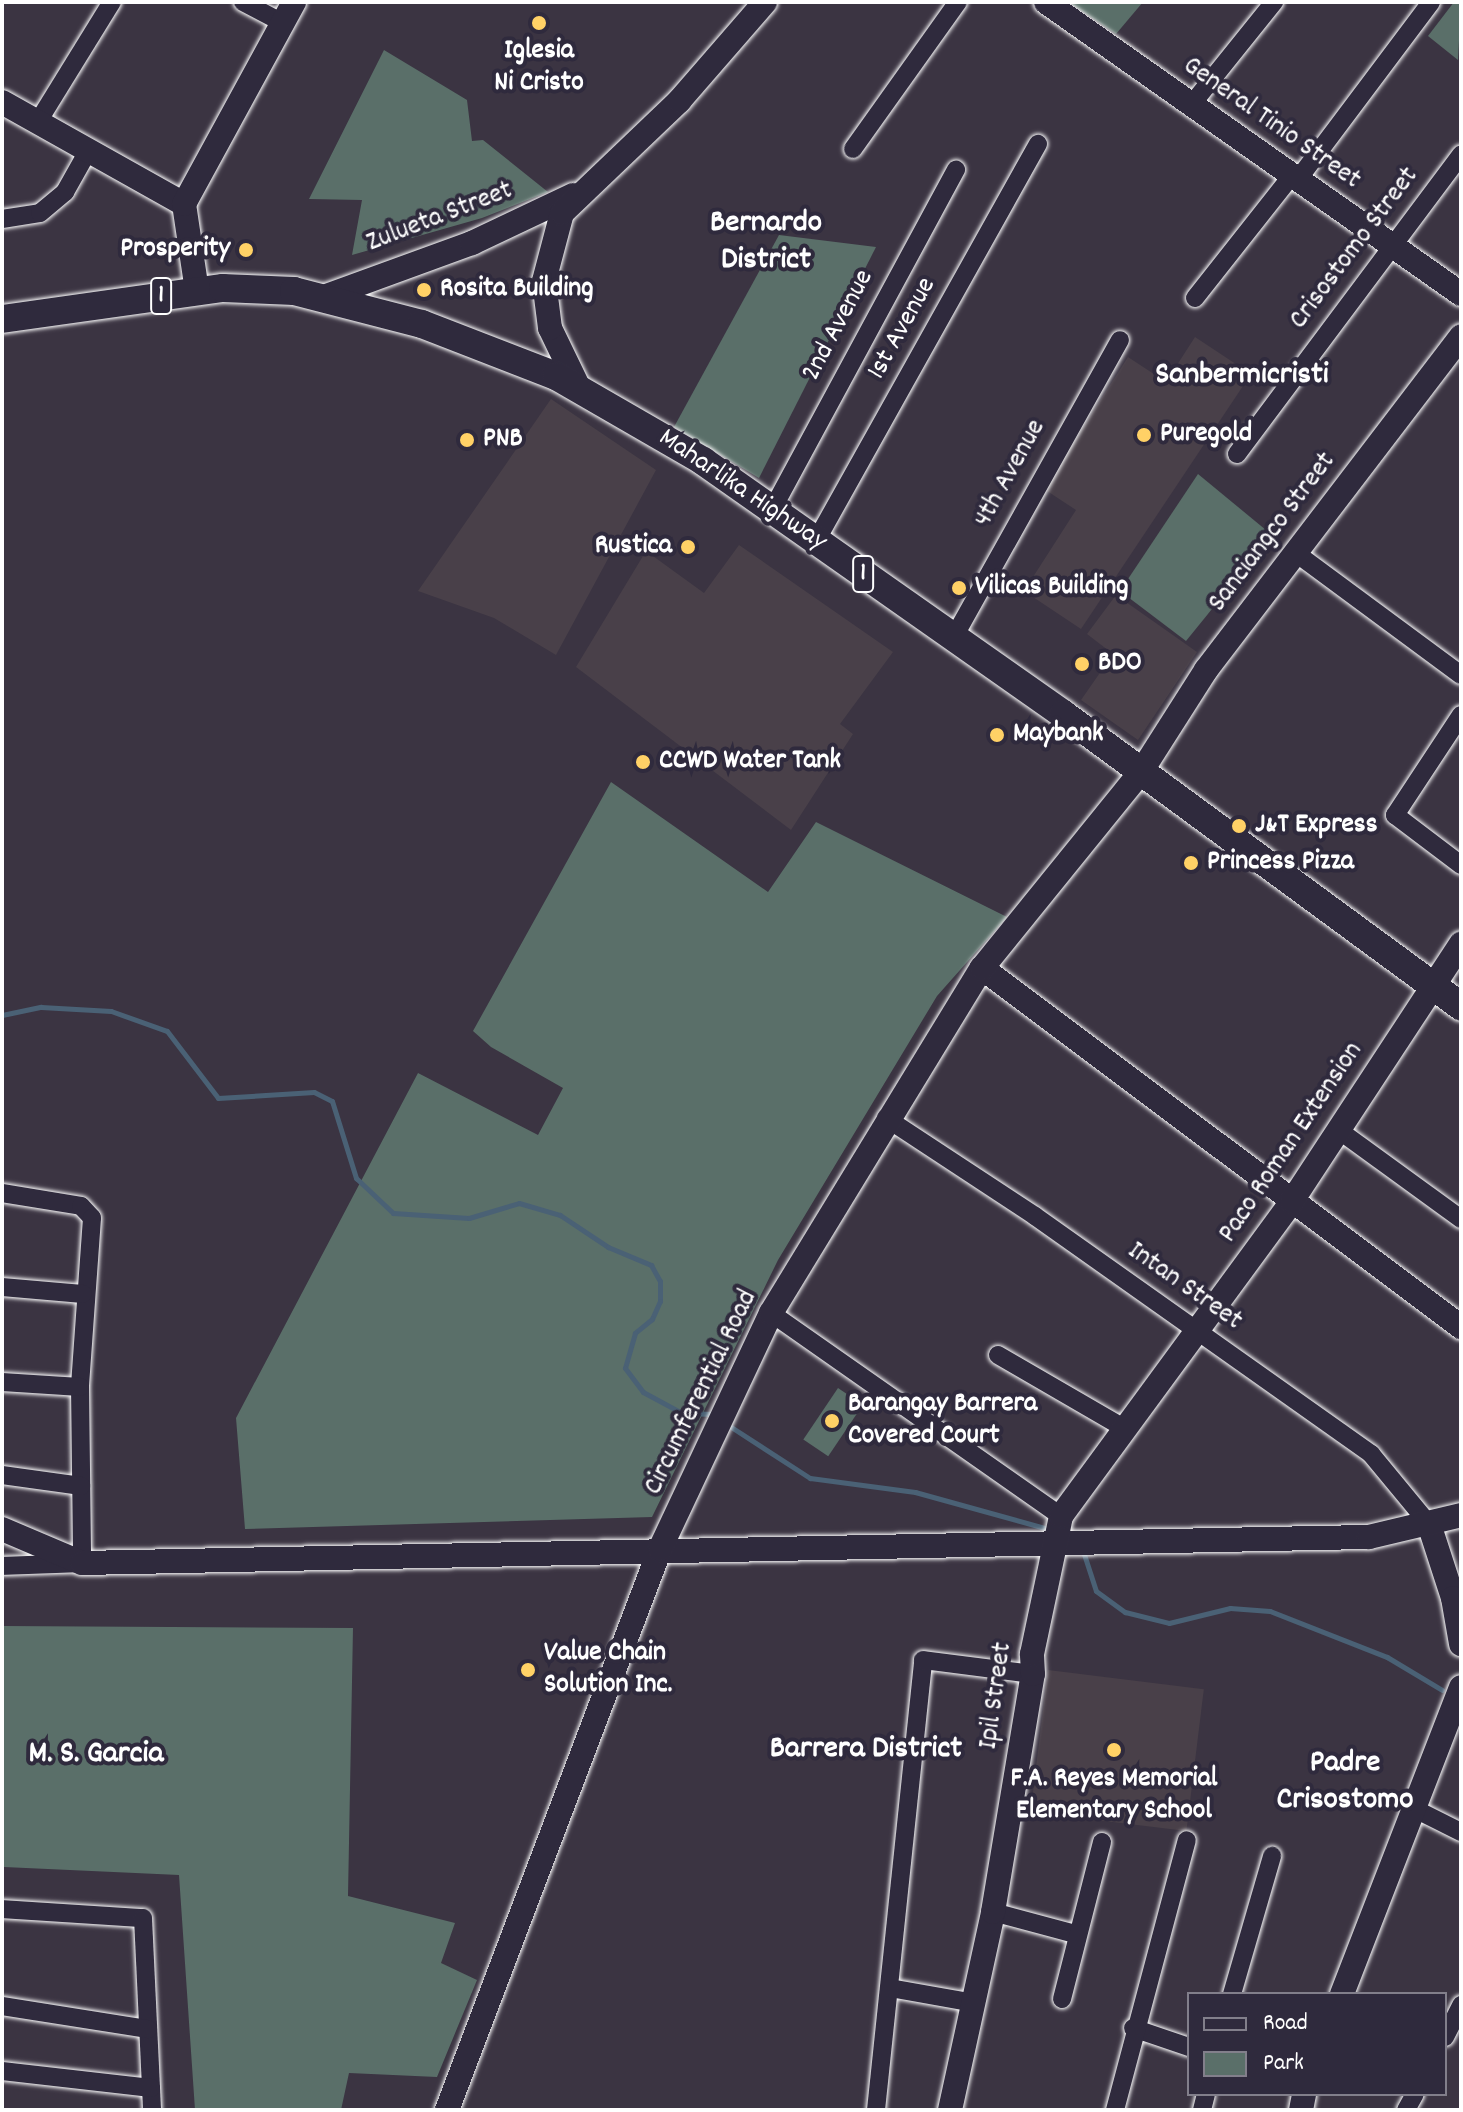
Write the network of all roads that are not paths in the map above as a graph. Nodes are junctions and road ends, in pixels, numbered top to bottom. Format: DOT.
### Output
graph roads {
  1 [pos="112,2"];
  2 [pos="243,2"];
  3 [pos="765,2"];
  4 [pos="958,2"];
  5 [pos="1046,2"];
  6 [pos="1274,2"];
  7 [pos="1431,2"];
  8 [pos="289,12"];
  9 [pos="2,102"];
  10 [pos="1192,104"];
  11 [pos="39,120"];
  12 [pos="1038,144"];
  13 [pos="853,149"];
  14 [pos="88,151"];
  15 [pos="1461,155"];
  16 [pos="956,170"];
  17 [pos="1296,176"];
  18 [pos="579,192"];
  19 [pos="184,204"];
  20 [pos="2,219"];
  21 [pos="1390,247"];
  22 [pos="197,291"];
  23 [pos="1461,294"];
  24 [pos="321,298"];
  25 [pos="1195,298"];
  26 [pos="2,319"];
  27 [pos="1461,336"];
  28 [pos="1120,340"];
  29 [pos="578,386"];
  30 [pos="1237,454"];
  31 [pos="772,510"];
  32 [pos="816,541"];
  33 [pos="1296,553"];
  34 [pos="954,637"];
  35 [pos="1461,675"];
  36 [pos="1461,715"];
  37 [pos="1141,772"];
  38 [pos="1461,865"];
  39 [pos="1461,944"];
  40 [pos="982,968"];
  41 [pos="1431,984"];
  42 [pos="1461,1006"];
  43 [pos="886,1118"];
  44 [pos="1340,1131"];
  45 [pos="2,1193"];
  46 [pos="1292,1201"];
  47 [pos="1461,1219"];
  48 [pos="2,1287"];
  49 [pos="83,1294"];
  50 [pos="771,1313"];
  51 [pos="1461,1327"];
  52 [pos="1200,1332"];
  53 [pos="998,1355"];
  54 [pos="2,1382"];
  55 [pos="80,1387"];
  56 [pos="1124,1428"];
  57 [pos="2,1475"];
  58 [pos="81,1486"];
  59 [pos="1461,1515"];
  60 [pos="1061,1516"];
  61 [pos="1429,1524"];
  62 [pos="2,1529"];
  63 [pos="1052,1544"];
  64 [pos="660,1549"];
  65 [pos="82,1563"];
  66 [pos="2,1566"];
  67 [pos="1457,1599"];
  68 [pos="1461,1644"];
  69 [pos="1033,1674"];
  70 [pos="1461,1687"];
  71 [pos="1413,1808"];
  72 [pos="1461,1832"];
  73 [pos="1187,1840"];
  74 [pos="1102,1842"];
  75 [pos="1272,1856"];
  76 [pos="2,1909"];
  77 [pos="993,1912"];
  78 [pos="1075,1934"];
  79 [pos="890,1988"];
  80 [pos="1233,1992"];
  81 [pos="1343,1992"];
  82 [pos="1062,1999"];
  83 [pos="974,2003"];
  84 [pos="1461,2005"];
  85 [pos="2,2006"];
  86 [pos="1133,2028"];
  87 [pos="148,2029"];
  88 [pos="1447,2033"];
  89 [pos="1187,2046"];
  90 [pos="2,2071"];
  91 [pos="151,2088"];
  92 [pos="152,2110"];
  93 [pos="447,2110"];
  94 [pos="876,2110"];
  95 [pos="950,2110"];
  96 [pos="1115,2110"];
  1 -- 11 [label="street"];
  2 -- 8 [label="street"];
  3 -- 18 [label="street, Zulueta Street"];
  4 -- 13 [label="street"];
  5 -- 10 [label="street, General Tinio Street"];
  6 -- 10 [label="street"];
  7 -- 17 [label="street"];
  8 -- 19 [label="street"];
  9 -- 11 [label="street"];
  10 -- 17 [label="street, General Tinio Street"];
  11 -- 14 [label="street"];
  12 -- 32 [label="street, 1st Avenue"];
  14 -- 19 [label="street"];
  14 -- 20 [label="street"];
  15 -- 21 [label="street, Crisostomo Street"];
  16 -- 31 [label="street, 2nd Avenue"];
  17 -- 21 [label="street, General Tinio Street"];
  17 -- 25 [label="street"];
  18 -- 24 [label="street, Zulueta Street"];
  18 -- 29 [label="street, Zulueta Street"];
  19 -- 22 [label="street"];
  21 -- 23 [label="street, General Tinio Street"];
  21 -- 30 [label="street, Crisostomo Street"];
  22 -- 24 [label="main road, Maharlika Highway / 1"];
  22 -- 26 [label="main road, Maharlika Highway / 1"];
  24 -- 29 [label="main road, Maharlika Highway / 1"];
  27 -- 33 [label="street, Sanciangco Street"];
  28 -- 34 [label="street, 4th Avenue"];
  29 -- 31 [label="main road, Maharlika Highway / 1"];
  31 -- 32 [label="main road, Maharlika Highway / 1"];
  32 -- 34 [label="main road, Maharlika Highway / 1"];
  33 -- 35 [label="street"];
  33 -- 37 [label="street, Sanciangco Street"];
  34 -- 37 [label="main road, Maharlika Highway / 1"];
  36 -- 38 [label="street"];
  37 -- 40 [label="street, Circumferential Road"];
  37 -- 41 [label="main road, Maharlika Highway / 1"];
  39 -- 41 [label="street, Paco Roman Extension"];
  40 -- 43 [label="street, Circumferential Road"];
  40 -- 46 [label="street"];
  41 -- 42 [label="main road, Maharlika Highway / 1"];
  41 -- 44 [label="street, Paco Roman Extension"];
  43 -- 50 [label="street, Circumferential Road"];
  43 -- 52 [label="street, Intan Street"];
  44 -- 46 [label="street, Paco Roman Extension"];
  44 -- 47 [label="street"];
  45 -- 49 [label="street"];
  46 -- 51 [label="street"];
  46 -- 52 [label="street, Paco Roman Extension"];
  48 -- 49 [label="street"];
  49 -- 55 [label="street"];
  50 -- 60 [label="street"];
  50 -- 64 [label="street, Circumferential Road"];
  52 -- 56 [label="street, Ipil Street"];
  52 -- 61 [label="street, Intan Street"];
  53 -- 56 [label="street"];
  54 -- 55 [label="street"];
  55 -- 58 [label="street"];
  56 -- 60 [label="street, Ipil Street"];
  57 -- 58 [label="street"];
  58 -- 65 [label="street"];
  59 -- 61 [label="street"];
  60 -- 63 [label="street, Ipil Street"];
  61 -- 63 [label="street"];
  61 -- 67 [label="street"];
  62 -- 65 [label="street"];
  63 -- 64 [label="street"];
  63 -- 69 [label="street, Ipil Street"];
  64 -- 65 [label="street"];
  64 -- 93 [label="street, Circumferential Road"];
  65 -- 66 [label="street"];
  67 -- 68 [label="street"];
  69 -- 77 [label="street, Ipil Street"];
  69 -- 79 [label="street"];
  70 -- 71 [label="street"];
  71 -- 72 [label="street"];
  71 -- 81 [label="street"];
  73 -- 86 [label="street"];
  74 -- 78 [label="street"];
  75 -- 80 [label="street"];
  76 -- 87 [label="street"];
  77 -- 78 [label="street"];
  77 -- 83 [label="street, Ipil Street"];
  78 -- 82 [label="street"];
  79 -- 83 [label="street"];
  79 -- 94 [label="street"];
  83 -- 95 [label="street, Ipil Street"];
  84 -- 88 [label="street"];
  85 -- 87 [label="street"];
  86 -- 89 [label="street"];
  86 -- 96 [label="street"];
  87 -- 91 [label="street"];
  90 -- 91 [label="street"];
  91 -- 92 [label="street"];
}
